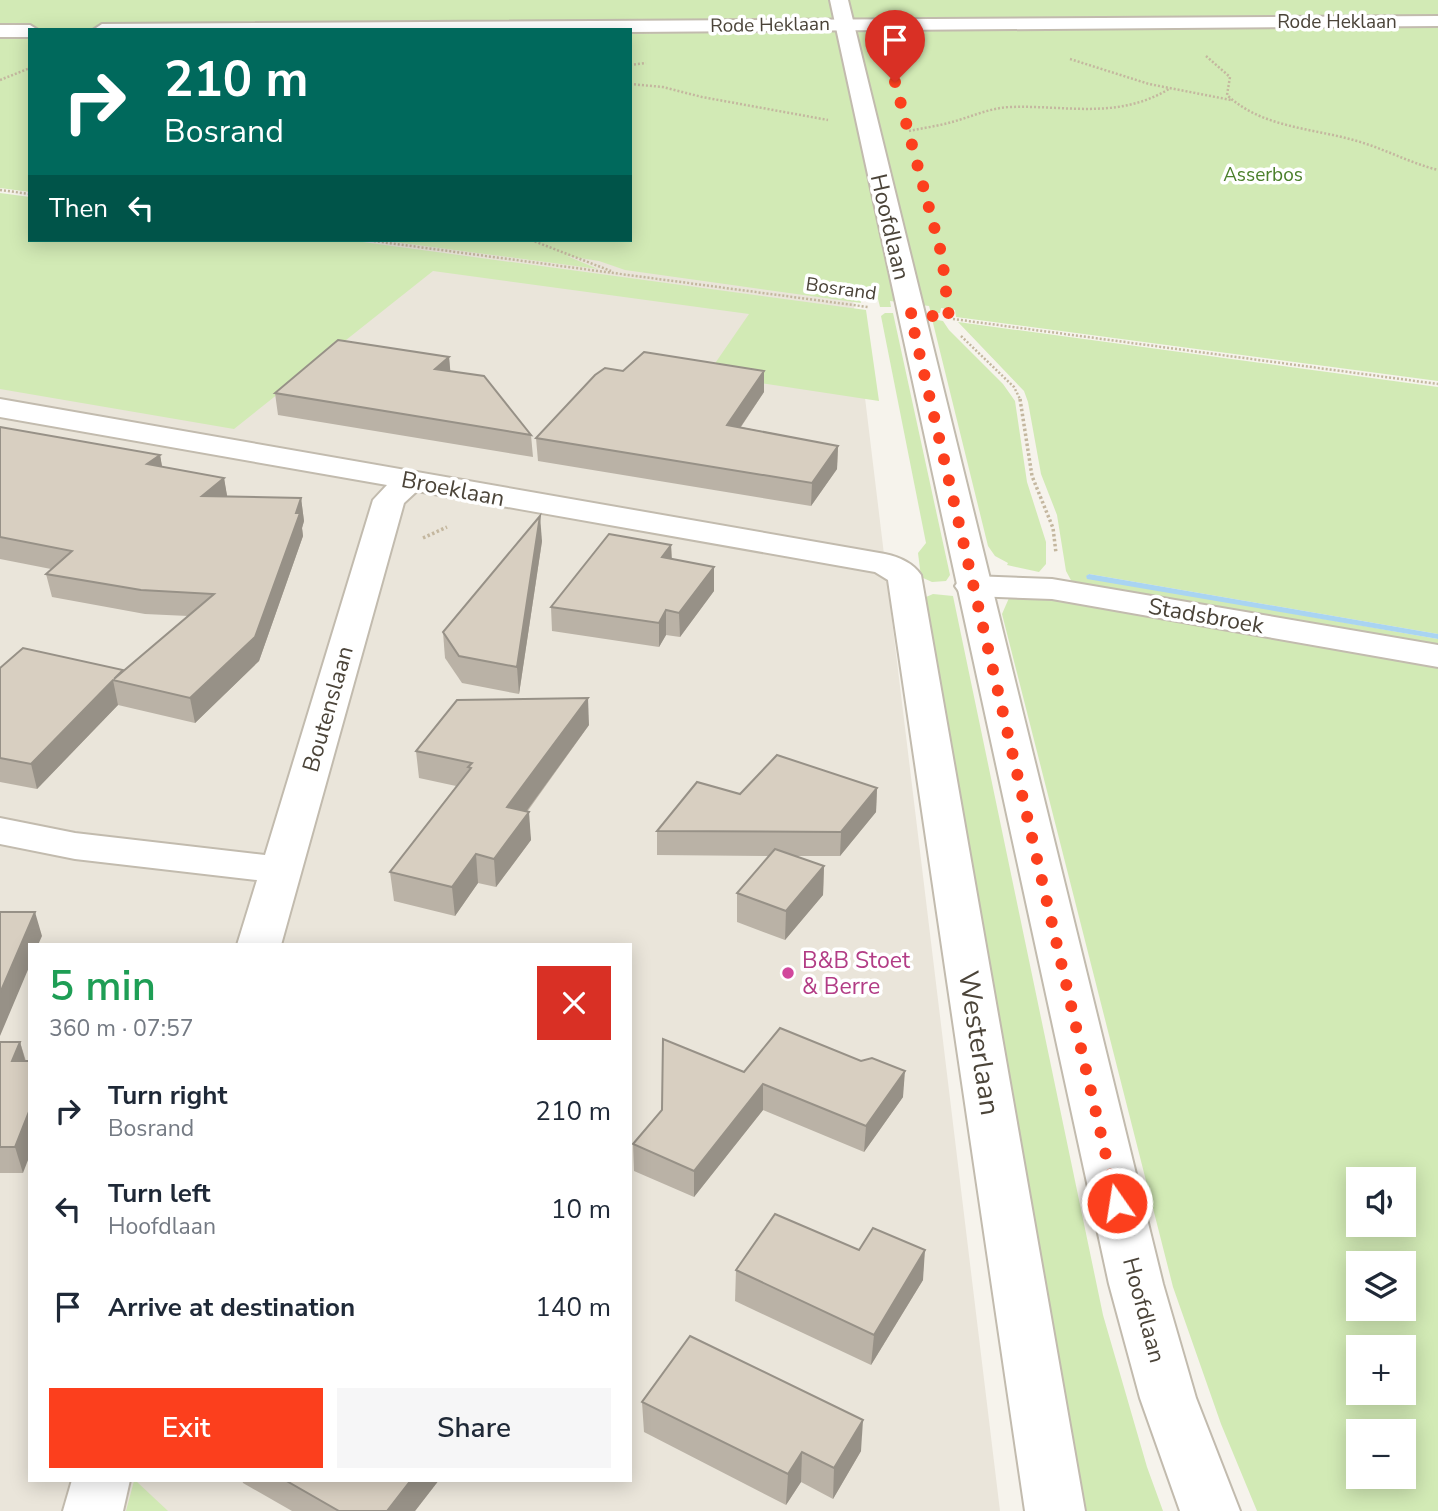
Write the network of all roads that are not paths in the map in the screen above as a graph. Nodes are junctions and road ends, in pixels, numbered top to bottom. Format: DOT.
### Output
graph roads {
  1 [pos="842,12"];
  2 [pos="1438,22"];
  3 [pos="184,28"];
  4 [pos="0,31"];
  5 [pos="28,31"];
  6 [pos="0,408"];
  7 [pos="411,480"];
  8 [pos="904,575"];
  9 [pos="972,586"];
  10 [pos="1438,656"];
  11 [pos="0,831"];
  12 [pos="280,870"];
  13 [pos="259,943"];
  14 [pos="101,1482"];
  15 [pos="93,1511"];
  16 [pos="1055,1511"];
  17 [pos="1210,1511"];
  1 -- 2 [label="street, Rode Heklaan"];
  1 -- 3 [label="street, Rode Heklaan"];
  1 -- 9 [label="street, Hoofdlaan"];
  4 -- 5 [label="street"];
  6 -- 7 [label="street, Broeklaan"];
  7 -- 8 [label="street, Broeklaan"];
  7 -- 12 [label="street, Boutenslaan"];
  8 -- 16 [label="street, Westerlaan"];
  9 -- 10 [label="street, Stadsbroek"];
  9 -- 17 [label="street, Hoofdlaan"];
  11 -- 12 [label="street"];
  12 -- 13 [label="street, Boutenslaan"];
  14 -- 15 [label="street"];
}
